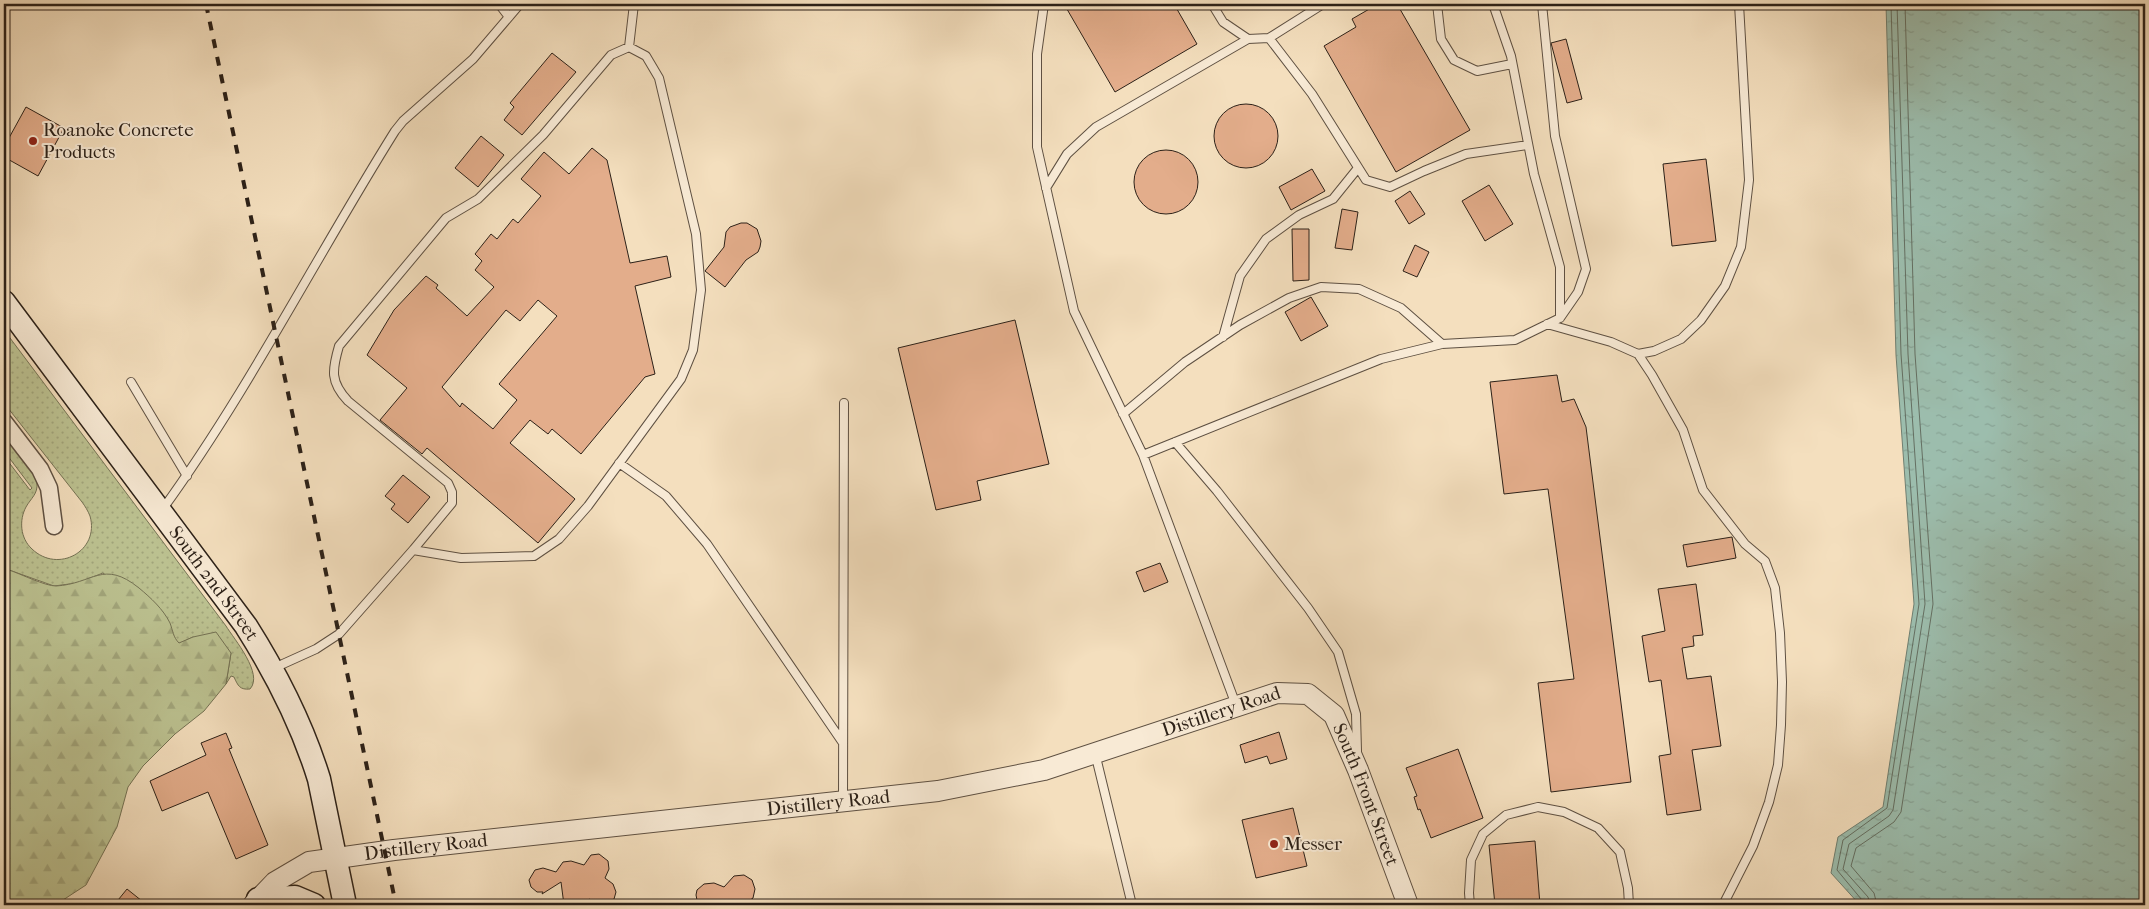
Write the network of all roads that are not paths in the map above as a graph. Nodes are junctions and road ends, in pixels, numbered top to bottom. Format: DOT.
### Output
graph roads {
  1 [pos="499,4"];
  2 [pos="520,4"];
  3 [pos="634,4"];
  4 [pos="1044,4"];
  5 [pos="1212,4"];
  6 [pos="1323,4"];
  7 [pos="1436,4"];
  8 [pos="1493,4"];
  9 [pos="1542,4"];
  10 [pos="1739,4"];
  11 [pos="509,17"];
  12 [pos="1269,38"];
  13 [pos="1248,39"];
  14 [pos="629,47"];
  15 [pos="1512,64"];
  16 [pos="1528,145"];
  17 [pos="1358,168"];
  18 [pos="1046,188"];
  19 [pos="4,302"];
  20 [pos="1560,318"];
  21 [pos="1547,324"];
  22 [pos="1223,336"];
  23 [pos="1442,344"];
  24 [pos="1638,354"];
  25 [pos="131,382"];
  26 [pos="844,403"];
  27 [pos="1123,414"];
  28 [pos="4,422"];
  29 [pos="1175,442"];
  30 [pos="1142,455"];
  31 [pos="619,463"];
  32 [pos="187,476"];
  33 [pos="161,511"];
  34 [pos="54,526"];
  35 [pos="413,550"];
  36 [pos="272,668"];
  37 [pos="1308,694"];
  38 [pos="1237,707"];
  39 [pos="843,743"];
  40 [pos="1095,753"];
  41 [pos="1358,770"];
  42 [pos="843,801"];
  43 [pos="335,859"];
  44 [pos="255,902"];
  45 [pos="314,905"];
  46 [pos="345,905"];
  47 [pos="1132,905"];
  48 [pos="1408,905"];
  49 [pos="1470,905"];
  50 [pos="1629,905"];
  51 [pos="1723,905"];
  1 -- 11 [label="lane"];
  2 -- 11 [label="lane"];
  3 -- 14 [label="lane"];
  4 -- 18 [label="lane"];
  5 -- 13 [label="lane"];
  6 -- 12 [label="lane"];
  7 -- 15 [label="lane"];
  8 -- 15 [label="lane"];
  9 -- 20 [label="lane"];
  10 -- 24 [label="lane"];
  11 -- 32 [label="lane"];
  12 -- 13 [label="lane"];
  12 -- 17 [label="lane"];
  13 -- 18 [label="lane"];
  14 -- 31 [label="lane"];
  14 -- 35 [label="lane"];
  15 -- 16 [label="lane"];
  16 -- 17 [label="lane"];
  16 -- 20 [label="lane"];
  17 -- 22 [label="lane"];
  18 -- 27 [label="lane"];
  19 -- 33 [label="main road, South 2nd Street"];
  20 -- 21 [label="lane"];
  21 -- 23 [label="lane"];
  21 -- 24 [label="lane"];
  22 -- 23 [label="lane"];
  22 -- 27 [label="lane"];
  23 -- 29 [label="lane"];
  24 -- 51 [label="lane"];
  25 -- 32 [label="lane"];
  26 -- 39 [label="lane"];
  27 -- 30 [label="lane"];
  28 -- 34 [label="street"];
  29 -- 30 [label="lane"];
  29 -- 41 [label="lane"];
  30 -- 38 [label="lane"];
  31 -- 35 [label="lane"];
  31 -- 39 [label="lane"];
  32 -- 33 [label="lane"];
  33 -- 36 [label="main road, South 2nd Street"];
  35 -- 36 [label="lane"];
  36 -- 43 [label="main road, South 2nd Street"];
  37 -- 38 [label="street, Distillery Road"];
  37 -- 41 [label="street, South Front Street"];
  38 -- 40 [label="street, Distillery Road"];
  39 -- 42 [label="lane"];
  40 -- 42 [label="street, Distillery Road"];
  40 -- 47 [label="lane"];
  41 -- 48 [label="street, South Front Street"];
  42 -- 43 [label="street, Distillery Road"];
  43 -- 44 [label="street, Distillery Road"];
  43 -- 46 [label="main road, South 2nd Street"];
  44 -- 45 [label="main road"];
  49 -- 50 [label="lane"];
}
